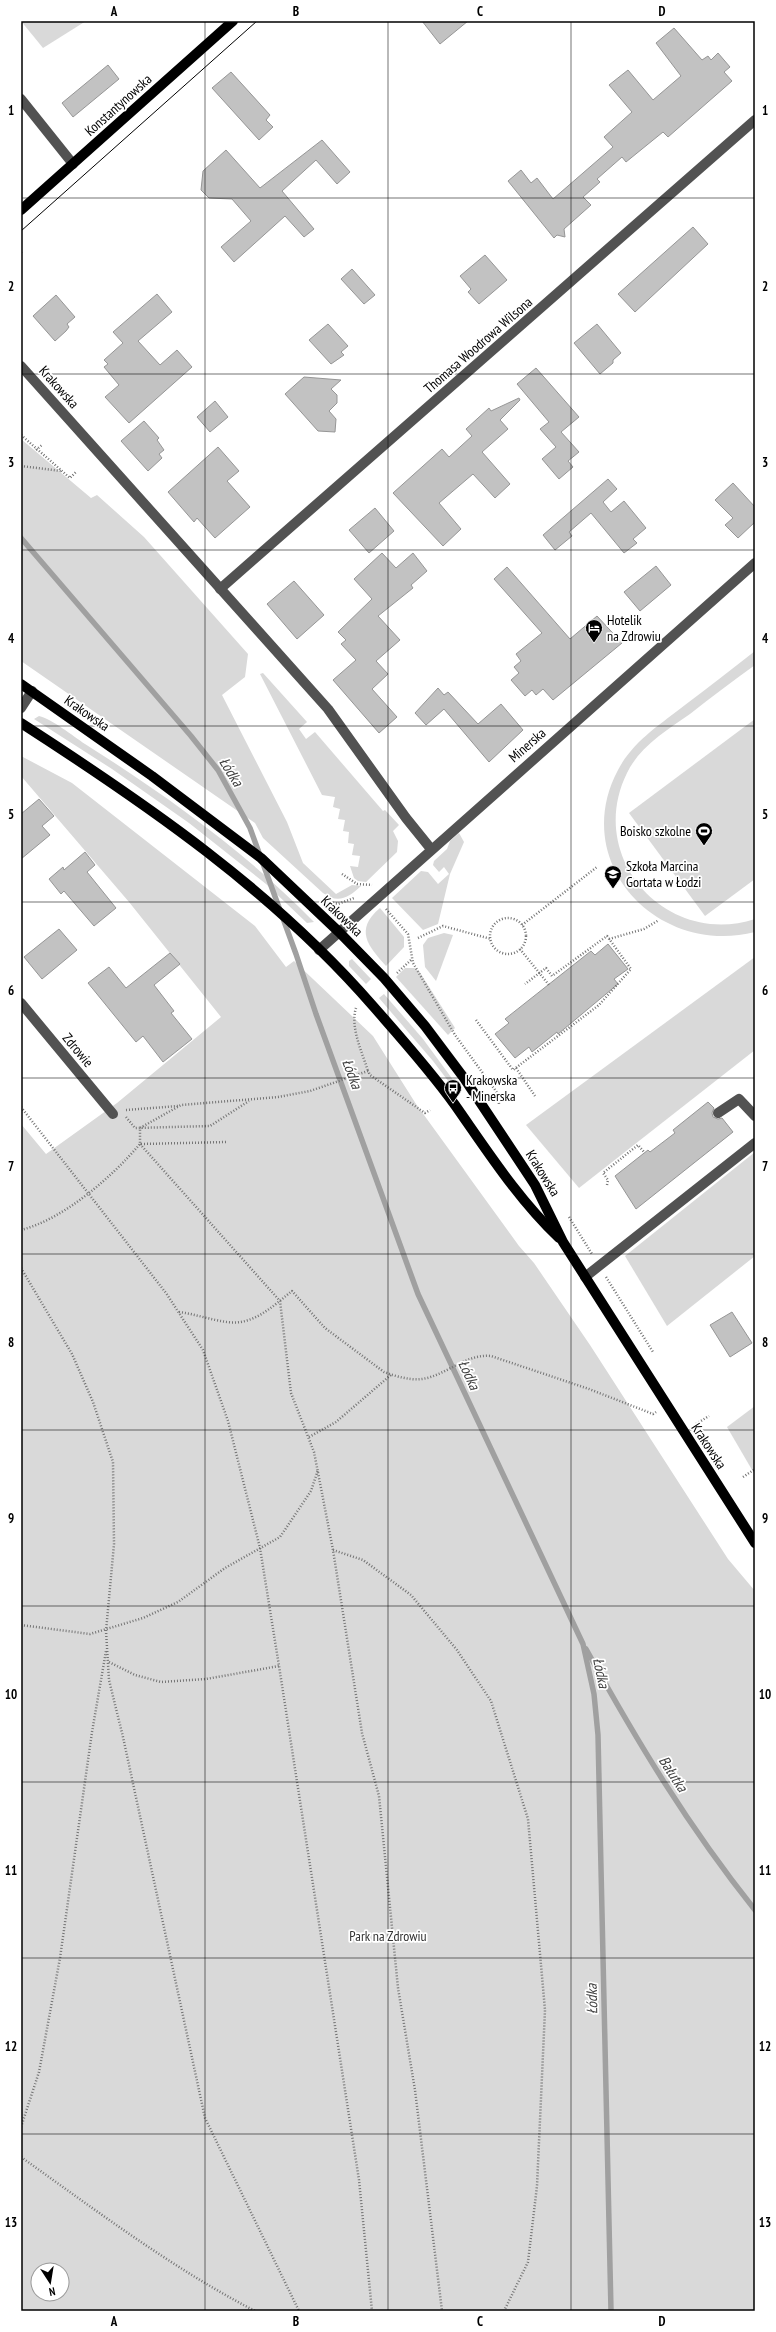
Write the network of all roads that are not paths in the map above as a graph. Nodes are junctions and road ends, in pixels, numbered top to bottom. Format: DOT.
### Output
graph roads {
  1 [pos="233,21"];
  2 [pos="21,99"];
  3 [pos="755,120"];
  4 [pos="73,164"];
  5 [pos="21,210"];
  6 [pos="21,366"];
  7 [pos="755,563"];
  8 [pos="220,589"];
  9 [pos="21,684"];
  10 [pos="32,692"];
  11 [pos="21,708"];
  12 [pos="21,723"];
  13 [pos="431,849"];
  14 [pos="339,932"];
  15 [pos="319,950"];
  16 [pos="21,1003"];
  17 [pos="718,1113"];
  18 [pos="113,1114"];
  19 [pos="755,1116"];
  20 [pos="755,1143"];
  21 [pos="563,1242"];
  22 [pos="585,1277"];
  23 [pos="755,1543"];
  1 -- 4 [label="main road, Konstantynowska"];
  2 -- 4 [label="street"];
  3 -- 8 [label="street, Thomasa Woodrowa Wilsona"];
  4 -- 5 [label="main road, Konstantynowska"];
  6 -- 8 [label="street, Krakowska"];
  7 -- 13 [label="street, Minerska"];
  8 -- 13 [label="street, Krakowska"];
  9 -- 10 [label="main road, Krakowska"];
  10 -- 11 [label="street"];
  10 -- 14 [label="main road, Krakowska"];
  12 -- 15 [label="main road, Krakowska"];
  13 -- 14 [label="street, Minerska"];
  14 -- 15 [label="street, Minerska"];
  14 -- 21 [label="main road, Krakowska"];
  15 -- 21 [label="main road, Krakowska"];
  16 -- 18 [label="street, Zdrowie"];
  17 -- 19 [label="street"];
  20 -- 22 [label="street"];
  21 -- 22 [label="main road, Krakowska"];
  22 -- 23 [label="main road, Krakowska"];
}
